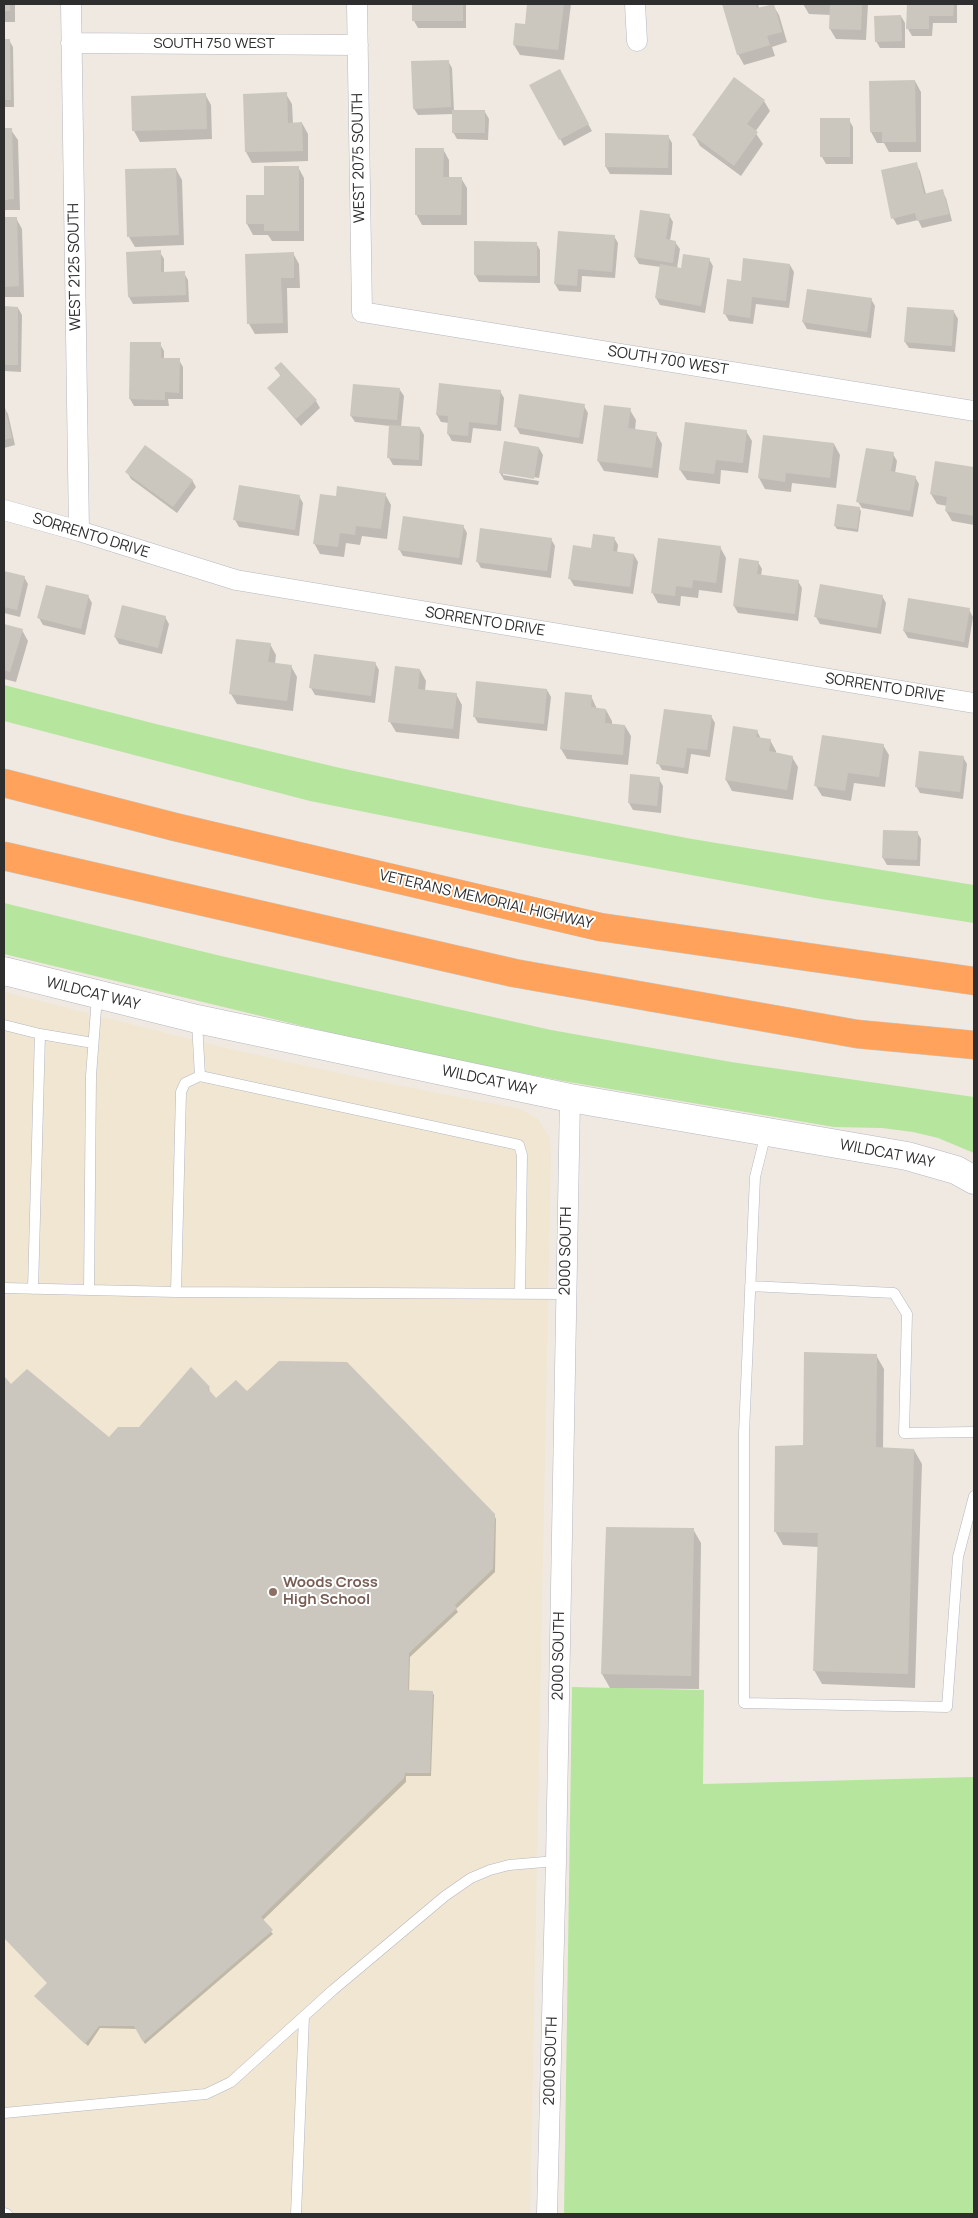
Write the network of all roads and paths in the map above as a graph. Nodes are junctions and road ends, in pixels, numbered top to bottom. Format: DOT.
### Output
graph roads {
  1 [pos="71,4"];
  2 [pos="357,4"];
  3 [pos="635,4"];
  4 [pos="637,41"];
  5 [pos="71,43"];
  6 [pos="358,45"];
  7 [pos="362,312"];
  8 [pos="974,411"];
  9 [pos="4,510"];
  10 [pos="79,531"];
  11 [pos="974,702"];
  12 [pos="4,783"];
  13 [pos="4,856"];
  14 [pos="4,971"];
  15 [pos="974,981"];
  16 [pos="97,995"];
  17 [pos="197,1020"];
  18 [pos="4,1025"];
  19 [pos="40,1034"];
  20 [pos="93,1043"];
  21 [pos="974,1045"];
  22 [pos="200,1076"];
  23 [pos="570,1098"];
  24 [pos="766,1132"];
  25 [pos="974,1180"];
  26 [pos="750,1286"];
  27 [pos="4,1288"];
  28 [pos="33,1289"];
  29 [pos="88,1290"];
  30 [pos="176,1292"];
  31 [pos="520,1294"];
  32 [pos="565,1294"];
  33 [pos="974,1432"];
  34 [pos="974,1496"];
  35 [pos="556,1861"];
  36 [pos="304,2016"];
  37 [pos="4,2113"];
  38 [pos="296,2214"];
  39 [pos="547,2214"];
  1 -- 5 [label="street, WEST 2125 SOUTH"];
  2 -- 6 [label="street, WEST 2075 SOUTH"];
  3 -- 4 [label="street"];
  5 -- 6 [label="street, SOUTH 750 WEST"];
  5 -- 10 [label="street, WEST 2125 SOUTH"];
  6 -- 7 [label="street, WEST 2075 SOUTH"];
  7 -- 8 [label="street, SOUTH 700 WEST"];
  9 -- 10 [label="street, SORRENTO DRIVE"];
  10 -- 11 [label="street, SORRENTO DRIVE"];
  12 -- 15 [label="highway, VETERANS MEMORIAL HIGHWAY"];
  13 -- 21 [label="highway"];
  14 -- 16 [label="street, WILDCAT WAY"];
  16 -- 17 [label="street, WILDCAT WAY"];
  16 -- 20 [label="lane"];
  17 -- 22 [label="lane"];
  17 -- 23 [label="street, WILDCAT WAY"];
  18 -- 19 [label="lane"];
  19 -- 20 [label="lane"];
  19 -- 28 [label="lane"];
  20 -- 29 [label="lane"];
  22 -- 30 [label="lane"];
  22 -- 31 [label="lane"];
  23 -- 24 [label="street, WILDCAT WAY"];
  23 -- 32 [label="street, 2000 SOUTH"];
  24 -- 25 [label="street, WILDCAT WAY"];
  24 -- 26 [label="lane"];
  26 -- 33 [label="lane"];
  26 -- 34 [label="lane"];
  27 -- 28 [label="lane"];
  28 -- 29 [label="lane"];
  29 -- 30 [label="lane"];
  30 -- 31 [label="lane"];
  31 -- 32 [label="lane"];
  32 -- 35 [label="street, 2000 SOUTH"];
  35 -- 36 [label="lane"];
  35 -- 39 [label="street, 2000 SOUTH"];
  36 -- 37 [label="lane"];
  36 -- 38 [label="lane"];
}
